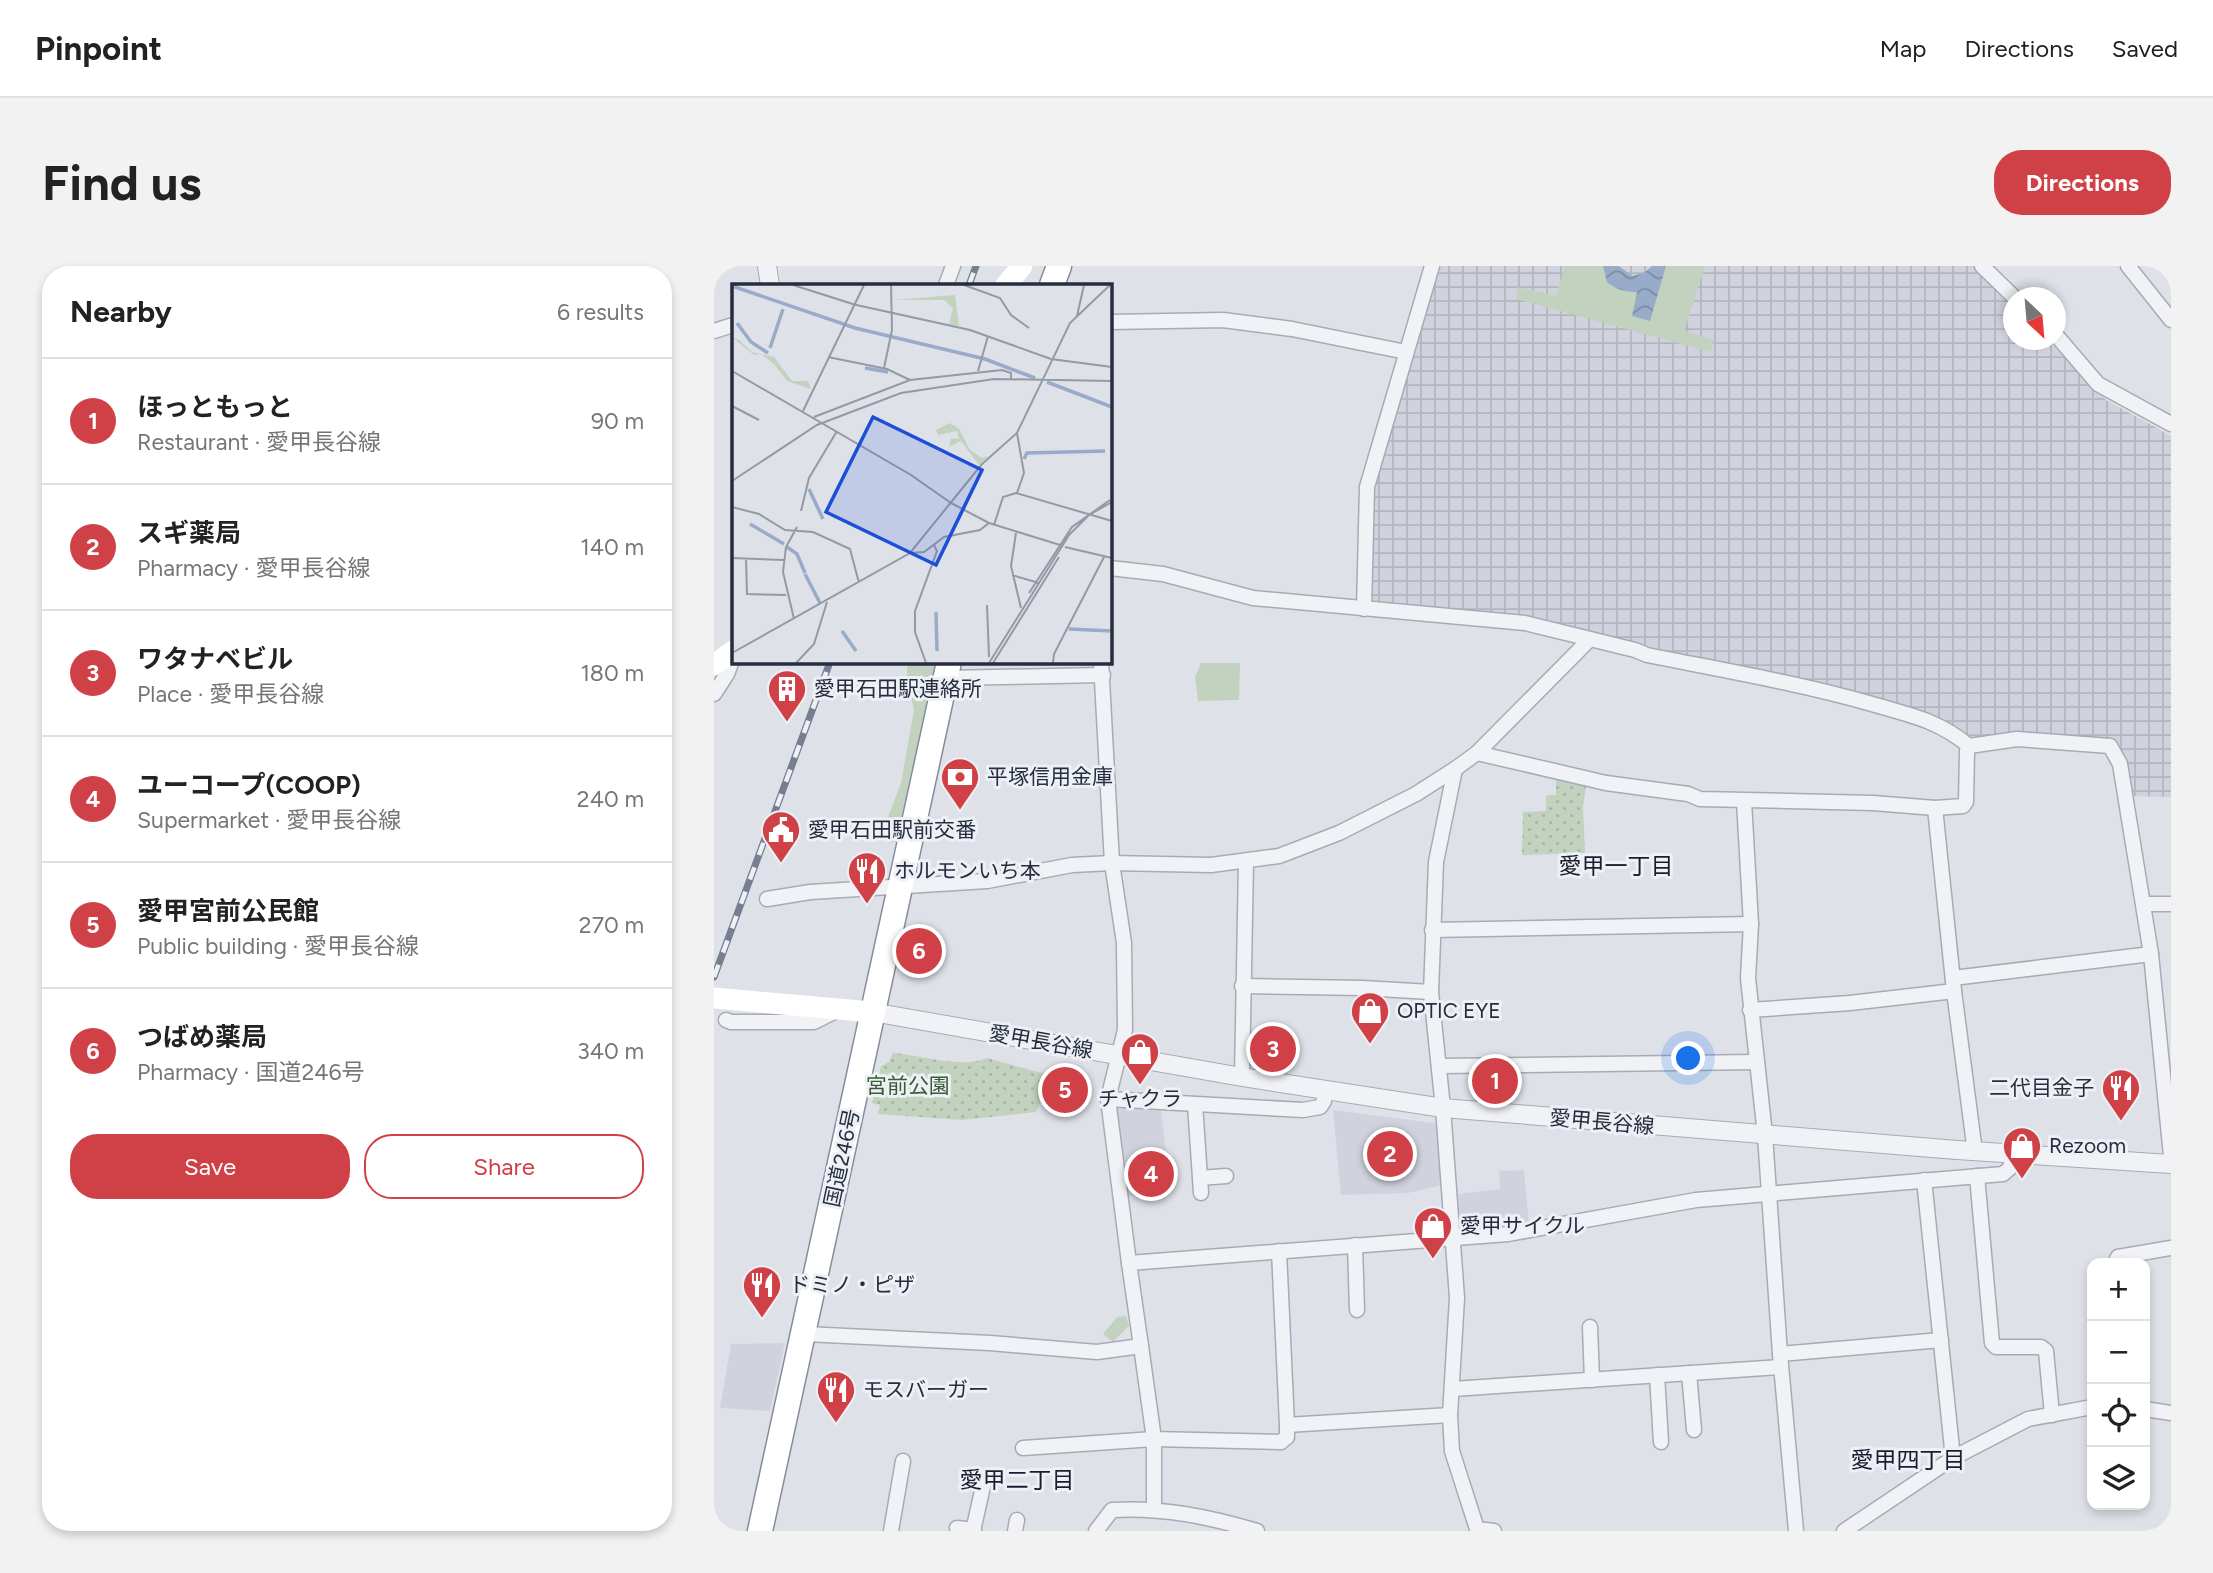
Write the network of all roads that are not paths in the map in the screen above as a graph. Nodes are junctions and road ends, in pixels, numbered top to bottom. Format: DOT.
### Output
graph roads {
  1 [pos="767,266"];
  2 [pos="953,266"];
  3 [pos="1022,266"];
  4 [pos="1059,266"];
  5 [pos="1432,266"];
  6 [pos="1982,266"];
  7 [pos="2128,266"];
  8 [pos="770,284"];
  9 [pos="946,284"];
  10 [pos="1007,284"];
  11 [pos="1052,284"];
  12 [pos="2004,287"];
  13 [pos="2171,320"];
  14 [pos="1111,322"];
  15 [pos="732,325"];
  16 [pos="714,331"];
  17 [pos="2066,347"];
  18 [pos="1406,352"];
  19 [pos="2171,424"];
  20 [pos="1111,568"];
  21 [pos="1364,609"];
  22 [pos="1590,639"];
  23 [pos="732,652"];
  24 [pos="732,661"];
  25 [pos="714,665"];
  26 [pos="1102,668"];
  27 [pos="948,670"];
  28 [pos="714,694"];
  29 [pos="1969,746"];
  30 [pos="1478,753"];
  31 [pos="1455,769"];
  32 [pos="1744,802"];
  33 [pos="1935,808"];
  34 [pos="1246,862"];
  35 [pos="1112,863"];
  36 [pos="901,886"];
  37 [pos="767,899"];
  38 [pos="2145,904"];
  39 [pos="2171,904"];
  40 [pos="1751,924"];
  41 [pos="1432,930"];
  42 [pos="2151,954"];
  43 [pos="1953,985"];
  44 [pos="1242,986"];
  45 [pos="1431,992"];
  46 [pos="714,998"];
  47 [pos="2164,1008"];
  48 [pos="839,1009"];
  49 [pos="1750,1010"];
  50 [pos="872,1012"];
  51 [pos="726,1020"];
  52 [pos="1119,1056"];
  53 [pos="1757,1062"];
  54 [pos="1439,1066"];
  55 [pos="1242,1077"];
  56 [pos="1326,1090"];
  57 [pos="1108,1099"];
  58 [pos="1195,1104"];
  59 [pos="1443,1108"];
  60 [pos="1765,1135"];
  61 [pos="1975,1152"];
  62 [pos="2014,1154"];
  63 [pos="2171,1156"];
  64 [pos="2171,1164"];
  65 [pos="1226,1176"];
  66 [pos="1977,1176"];
  67 [pos="1924,1180"];
  68 [pos="1769,1194"];
  69 [pos="1453,1237"];
  70 [pos="1355,1245"];
  71 [pos="2171,1248"];
  72 [pos="1279,1251"];
  73 [pos="2118,1258"];
  74 [pos="1129,1263"];
  75 [pos="1357,1310"];
  76 [pos="1590,1328"];
  77 [pos="805,1334"];
  78 [pos="1941,1340"];
  79 [pos="1141,1346"];
  80 [pos="1780,1361"];
  81 [pos="1689,1373"];
  82 [pos="1657,1375"];
  83 [pos="1592,1380"];
  84 [pos="1453,1390"];
  85 [pos="2087,1408"];
  86 [pos="2150,1410"];
  87 [pos="2171,1413"];
  88 [pos="1450,1415"];
  89 [pos="2052,1415"];
  90 [pos="1695,1424"];
  91 [pos="1287,1425"];
  92 [pos="1663,1432"];
  93 [pos="1154,1439"];
  94 [pos="1023,1448"];
  95 [pos="1953,1458"];
  96 [pos="903,1461"];
  97 [pos="984,1482"];
  98 [pos="1154,1509"];
  99 [pos="957,1528"];
  100 [pos="760,1531"];
  101 [pos="891,1531"];
  102 [pos="973,1531"];
  103 [pos="1096,1531"];
  104 [pos="1258,1531"];
  105 [pos="1494,1531"];
  106 [pos="1796,1531"];
  107 [pos="1844,1531"];
  1 -- 8 [label="street"];
  2 -- 9 [label="street"];
  3 -- 10 [label="main road"];
  4 -- 11 [label="highway"];
  5 -- 18 [label="street"];
  6 -- 12 [label="street"];
  7 -- 13 [label="street"];
  14 -- 18 [label="street"];
  15 -- 16 [label="street"];
  17 -- 19 [label="street"];
  18 -- 21 [label="street"];
  20 -- 21 [label="street"];
  21 -- 22 [label="street"];
  22 -- 29 [label="street"];
  22 -- 30 [label="street"];
  23 -- 25 [label="main road"];
  24 -- 28 [label="street"];
  26 -- 27 [label="street"];
  26 -- 35 [label="street"];
  27 -- 36 [label="highway, 国道246号"];
  29 -- 33 [label="street"];
  29 -- 38 [label="street"];
  30 -- 31 [label="street"];
  30 -- 32 [label="street"];
  31 -- 34 [label="street"];
  31 -- 41 [label="street"];
  32 -- 33 [label="street"];
  32 -- 40 [label="street"];
  33 -- 43 [label="street"];
  34 -- 35 [label="street"];
  34 -- 44 [label="street"];
  35 -- 36 [label="street"];
  35 -- 52 [label="street"];
  36 -- 37 [label="street"];
  36 -- 50 [label="highway, 国道246号"];
  38 -- 39 [label="street"];
  38 -- 42 [label="street"];
  40 -- 41 [label="street"];
  40 -- 49 [label="street"];
  41 -- 45 [label="street"];
  42 -- 43 [label="street"];
  42 -- 47 [label="street"];
  43 -- 49 [label="street"];
  43 -- 61 [label="street"];
  44 -- 45 [label="street"];
  44 -- 55 [label="street"];
  45 -- 54 [label="street"];
  46 -- 48 [label="main road"];
  47 -- 63 [label="street"];
  48 -- 50 [label="main road"];
  48 -- 51 [label="street"];
  49 -- 53 [label="street"];
  50 -- 52 [label="street, 愛甲長谷線"];
  50 -- 77 [label="highway, 国道246号"];
  52 -- 55 [label="street, 愛甲長谷線"];
  52 -- 57 [label="street"];
  53 -- 54 [label="street"];
  53 -- 60 [label="street"];
  54 -- 59 [label="street"];
  55 -- 56 [label="street, 愛甲長谷線"];
  56 -- 58 [label="street"];
  56 -- 59 [label="street, 愛甲長谷線"];
  57 -- 58 [label="street"];
  57 -- 74 [label="street"];
  58 -- 65 [label="street"];
  59 -- 60 [label="street, 愛甲長谷線"];
  59 -- 69 [label="street"];
  60 -- 61 [label="street, 愛甲長谷線"];
  60 -- 68 [label="street"];
  61 -- 62 [label="street, 愛甲長谷線"];
  62 -- 64 [label="street, 愛甲長谷線"];
  62 -- 66 [label="street"];
  66 -- 67 [label="street"];
  66 -- 89 [label="street"];
  67 -- 68 [label="street"];
  67 -- 78 [label="street"];
  68 -- 69 [label="street"];
  68 -- 80 [label="street"];
  69 -- 70 [label="street"];
  69 -- 84 [label="street"];
  70 -- 72 [label="street"];
  70 -- 75 [label="street"];
  71 -- 73 [label="street"];
  72 -- 74 [label="street"];
  72 -- 91 [label="street"];
  74 -- 79 [label="street"];
  76 -- 83 [label="street"];
  77 -- 79 [label="street"];
  77 -- 100 [label="highway, 国道246号"];
  78 -- 80 [label="street"];
  78 -- 95 [label="street"];
  79 -- 93 [label="street"];
  80 -- 81 [label="street"];
  80 -- 106 [label="street"];
  81 -- 82 [label="street"];
  81 -- 90 [label="street"];
  82 -- 83 [label="street"];
  82 -- 92 [label="street"];
  83 -- 84 [label="street"];
  84 -- 88 [label="street"];
  85 -- 89 [label="street"];
  86 -- 87 [label="street"];
  88 -- 91 [label="street"];
  88 -- 105 [label="street"];
  89 -- 95 [label="street"];
  91 -- 93 [label="street"];
  93 -- 94 [label="street"];
  93 -- 98 [label="street"];
  95 -- 107 [label="street"];
  96 -- 101 [label="street"];
  97 -- 102 [label="street"];
  98 -- 103 [label="street"];
  98 -- 104 [label="street"];
  99 -- 102 [label="street"];
}
